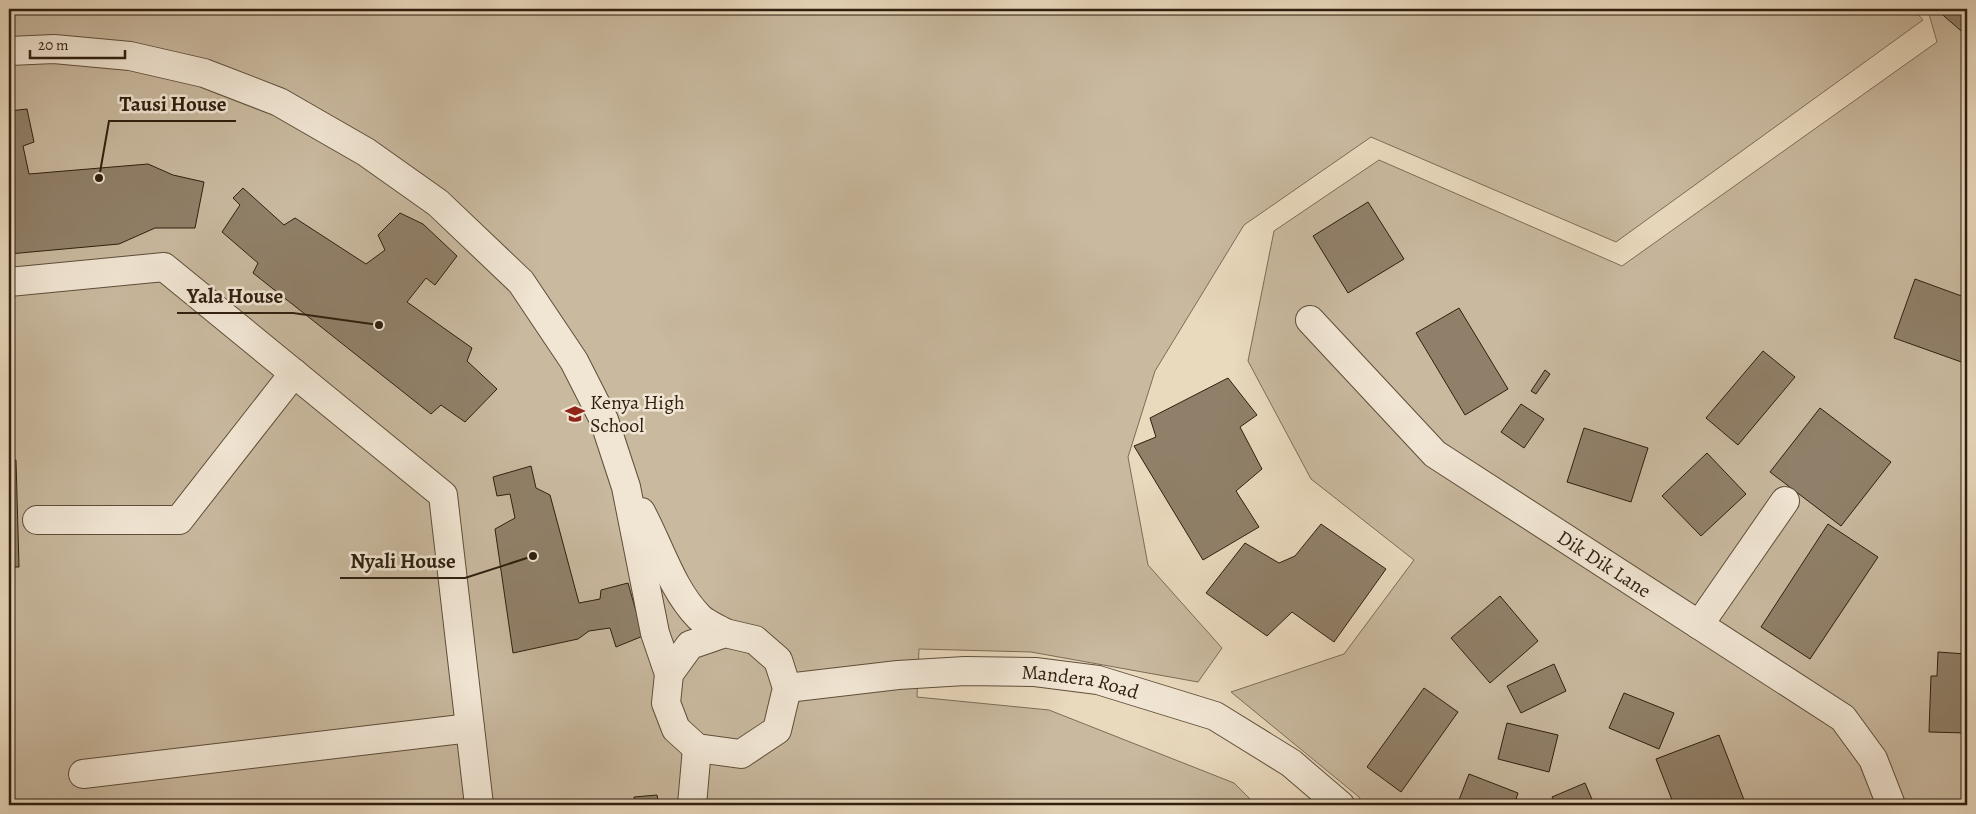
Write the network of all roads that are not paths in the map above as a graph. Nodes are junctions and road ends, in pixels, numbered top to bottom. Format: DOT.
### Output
graph roads {
  1 [pos="9,51"];
  2 [pos="9,282"];
  3 [pos="1310,320"];
  4 [pos="294,373"];
  5 [pos="626,487"];
  6 [pos="1785,501"];
  7 [pos="37,520"];
  8 [pos="1699,625"];
  9 [pos="725,633"];
  10 [pos="669,674"];
  11 [pos="788,688"];
  12 [pos="470,728"];
  13 [pos="697,748"];
  14 [pos="83,774"];
  15 [pos="478,805"];
  16 [pos="692,805"];
  17 [pos="1340,805"];
  18 [pos="1891,805"];
  1 -- 5 [label="street"];
  2 -- 4 [label="street"];
  3 -- 8 [label="street, Dik Dik Lane"];
  4 -- 7 [label="street"];
  4 -- 12 [label="street"];
  5 -- 9 [label="street"];
  5 -- 10 [label="street"];
  6 -- 8 [label="street"];
  8 -- 18 [label="street, Dik Dik Lane"];
  9 -- 10 [label="street"];
  9 -- 11 [label="street"];
  10 -- 13 [label="street"];
  11 -- 13 [label="street"];
  11 -- 17 [label="street, Mandera Road"];
  12 -- 14 [label="street"];
  12 -- 15 [label="street"];
  13 -- 16 [label="street"];
}
